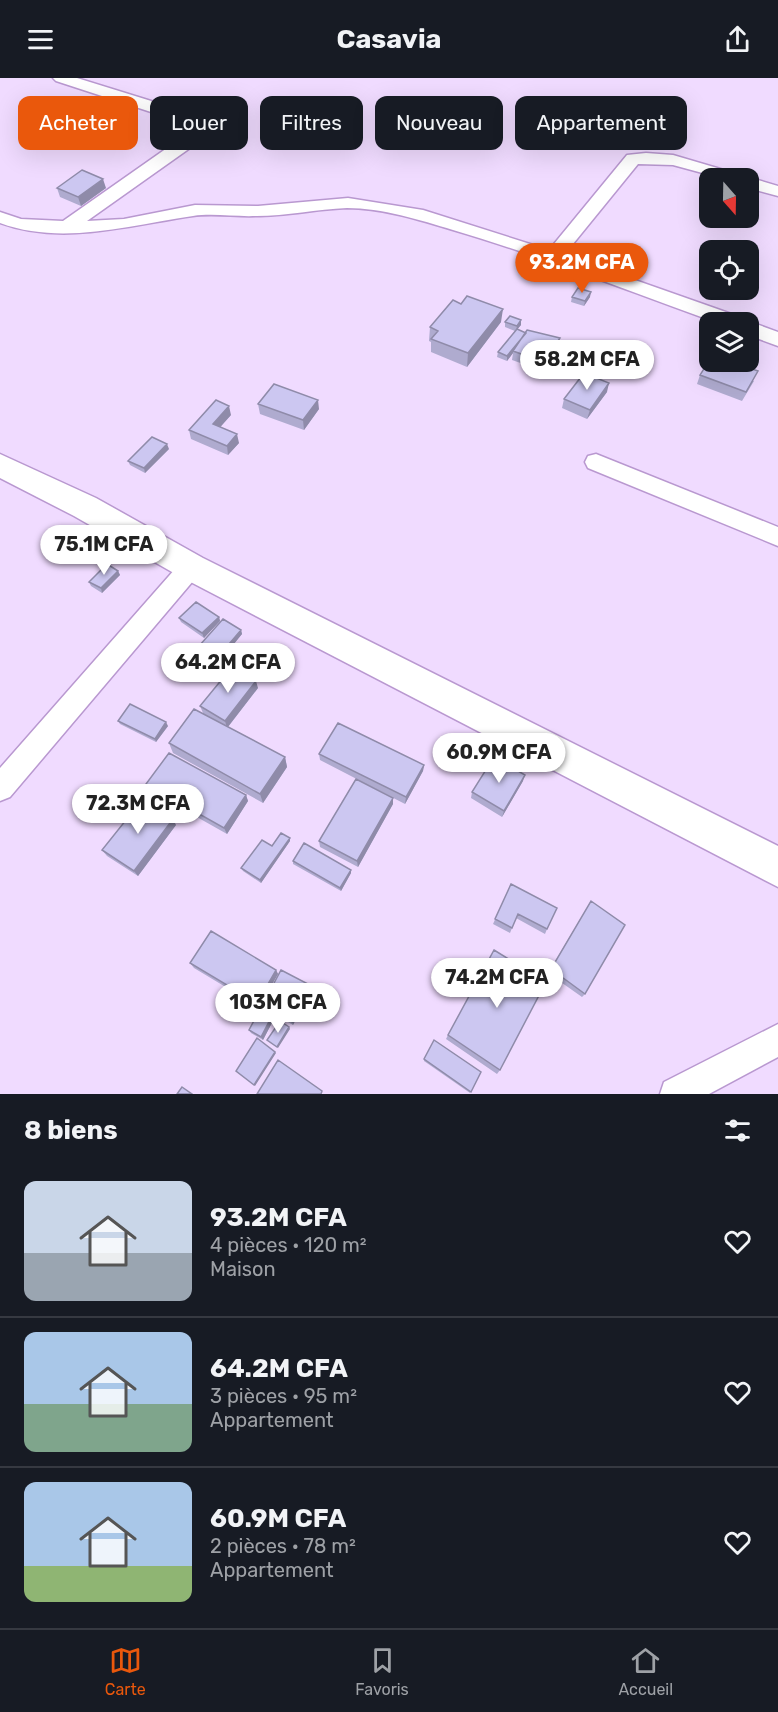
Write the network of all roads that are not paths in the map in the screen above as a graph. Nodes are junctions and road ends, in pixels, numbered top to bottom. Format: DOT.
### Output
graph roads {
  1 [pos="61,78"];
  2 [pos="704,168"];
  3 [pos="759,185"];
  4 [pos="778,191"];
  5 [pos="0,217"];
  6 [pos="67,226"];
  7 [pos="554,256"];
  8 [pos="706,312"];
  9 [pos="759,332"];
  10 [pos="778,339"];
  11 [pos="596,462"];
  12 [pos="0,465"];
  13 [pos="778,537"];
  14 [pos="191,567"];
  15 [pos="0,788"];
  16 [pos="778,867"];
  17 [pos="778,1041"];
  18 [pos="676,1094"];
  1 -- 6 [label="street"];
  2 -- 7 [label="street"];
  3 -- 4 [label="street"];
  5 -- 6 [label="street"];
  6 -- 7 [label="street"];
  7 -- 8 [label="street"];
  9 -- 10 [label="street"];
  11 -- 13 [label="street"];
  12 -- 14 [label="highway"];
  14 -- 15 [label="street"];
  14 -- 16 [label="highway"];
  17 -- 18 [label="street"];
}
